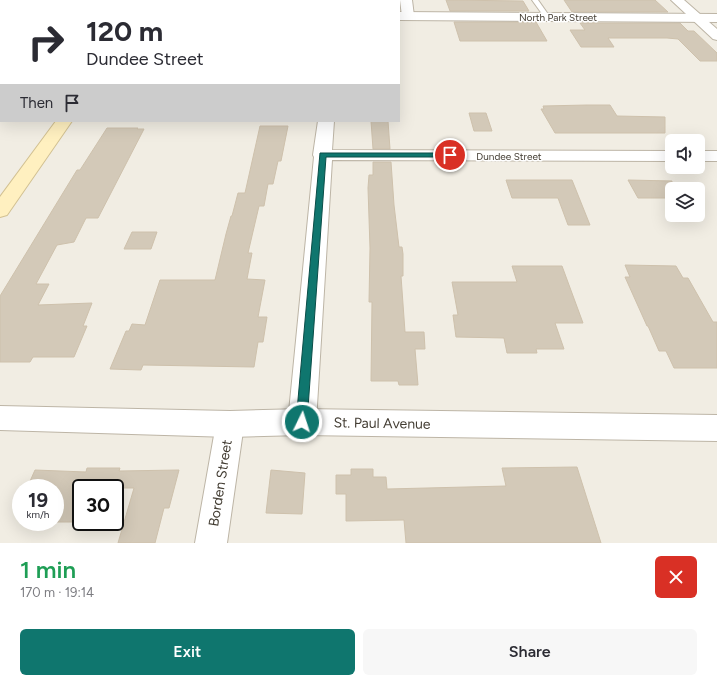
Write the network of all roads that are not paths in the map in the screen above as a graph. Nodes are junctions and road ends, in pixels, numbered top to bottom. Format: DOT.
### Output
graph roads {
  1 [pos="406,0"];
  2 [pos="535,0"];
  3 [pos="677,0"];
  4 [pos="403,16"];
  5 [pos="547,17"];
  6 [pos="698,18"];
  7 [pos="717,18"];
  8 [pos="717,36"];
  9 [pos="63,122"];
  10 [pos="326,122"];
  11 [pos="322,155"];
  12 [pos="665,156"];
  13 [pos="705,156"];
  14 [pos="717,156"];
  15 [pos="0,211"];
  16 [pos="0,418"];
  17 [pos="302,422"];
  18 [pos="230,424"];
  19 [pos="717,428"];
  20 [pos="211,543"];
  1 -- 4 [label="street"];
  2 -- 5 [label="lane"];
  3 -- 6 [label="street"];
  4 -- 5 [label="street, North Park Street"];
  5 -- 6 [label="street, North Park Street"];
  6 -- 7 [label="street, North Park Street"];
  6 -- 8 [label="street"];
  9 -- 15 [label="main road"];
  10 -- 11 [label="street"];
  11 -- 12 [label="street, Dundee Street"];
  11 -- 17 [label="street"];
  13 -- 14 [label="street"];
  16 -- 18 [label="street, St. Paul Avenue"];
  17 -- 18 [label="street, St. Paul Avenue"];
  17 -- 19 [label="street, St. Paul Avenue"];
  18 -- 20 [label="street, Borden Street"];
}
